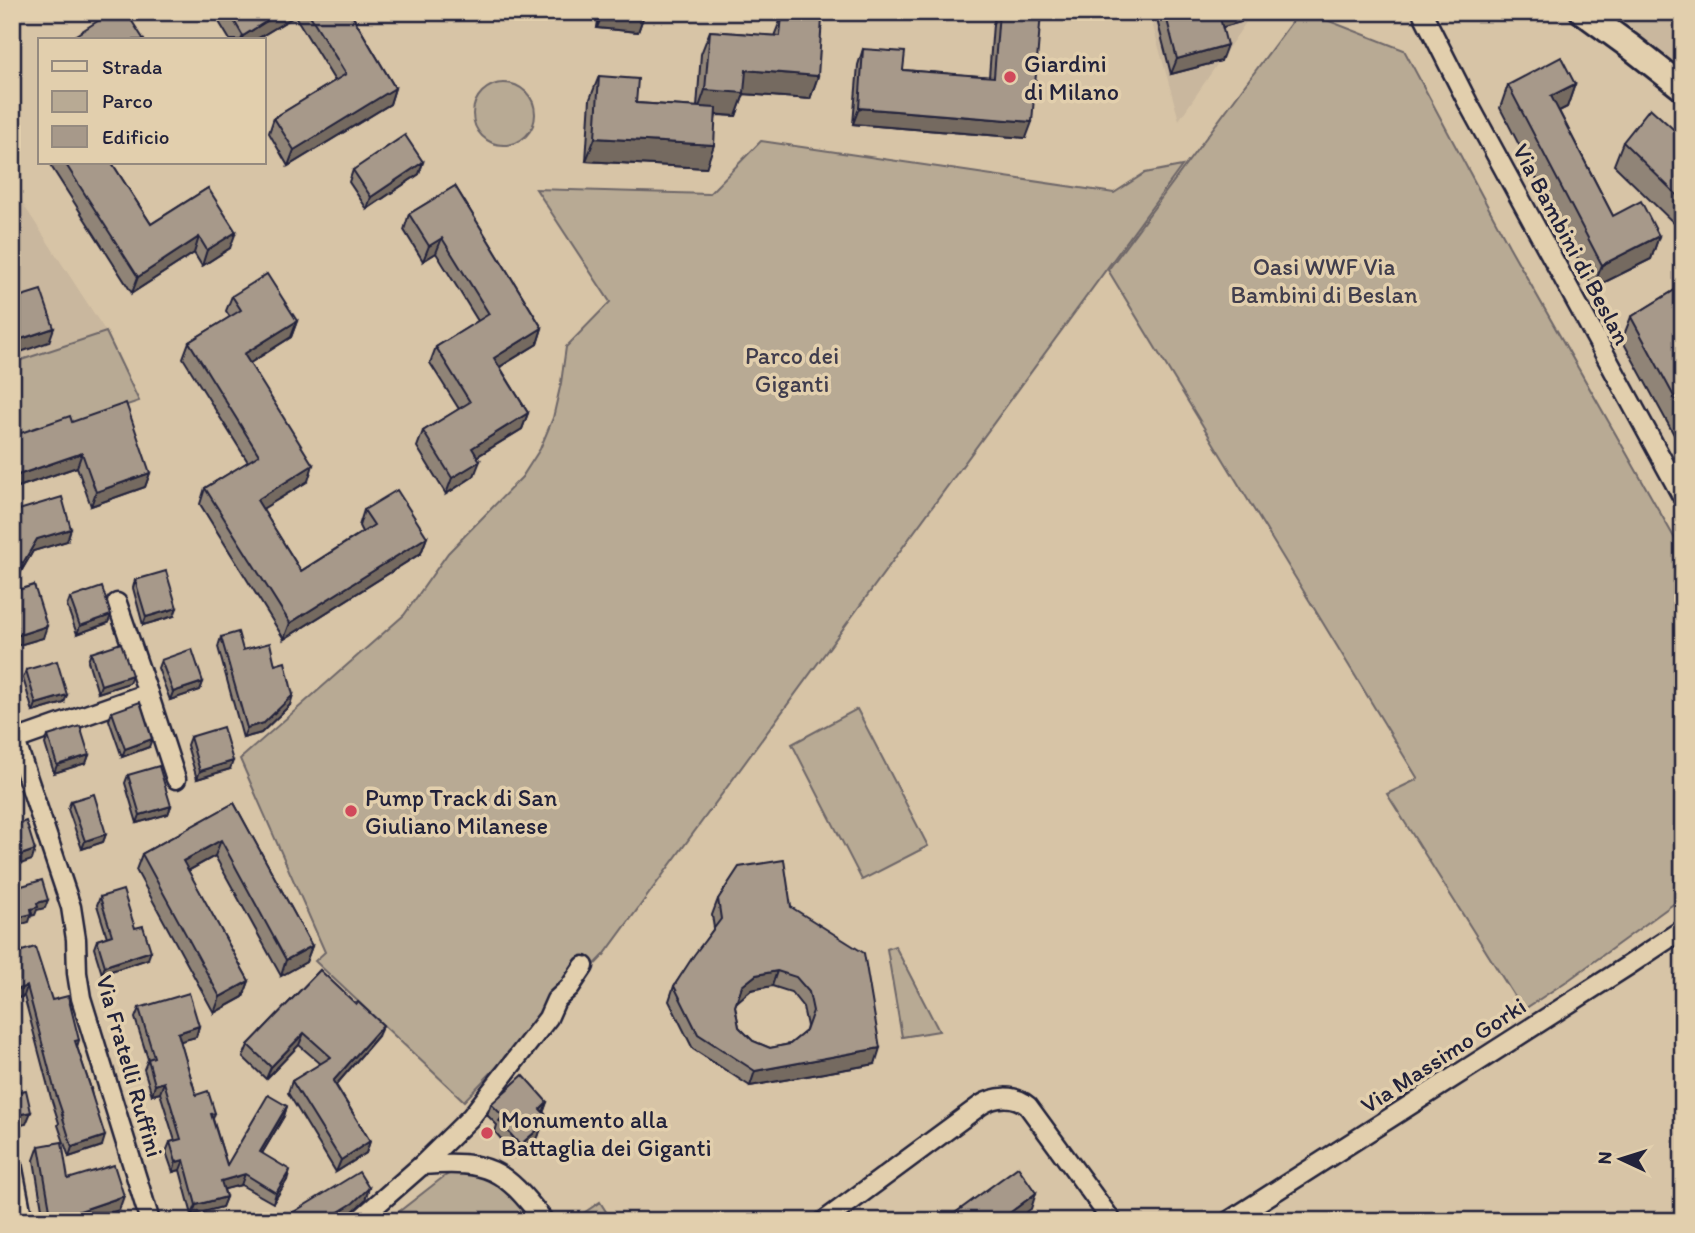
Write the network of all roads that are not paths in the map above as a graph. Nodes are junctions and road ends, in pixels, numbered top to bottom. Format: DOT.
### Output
graph roads {
  1 [pos="1422,12"];
  2 [pos="1583,12"];
  3 [pos="1683,88"];
  4 [pos="1683,498"];
  5 [pos="117,603"];
  6 [pos="148,693"];
  7 [pos="14,736"];
  8 [pos="176,779"];
  9 [pos="1683,929"];
  10 [pos="584,966"];
  11 [pos="12,1164"];
  12 [pos="422,1165"];
  13 [pos="23,1221"];
  14 [pos="150,1221"];
  15 [pos="358,1221"];
  16 [pos="544,1221"];
  17 [pos="824,1221"];
  18 [pos="1112,1221"];
  19 [pos="1229,1221"];
  1 -- 4 [label="street, Via Bambini di Beslan"];
  2 -- 3 [label="street"];
  5 -- 6 [label="street"];
  6 -- 7 [label="street"];
  6 -- 8 [label="street"];
  7 -- 14 [label="street, Via Fratelli Ruffini"];
  9 -- 19 [label="street, Via Massimo Gorki"];
  10 -- 12 [label="street"];
  11 -- 13 [label="street"];
  12 -- 15 [label="street"];
  12 -- 16 [label="street"];
  17 -- 18 [label="street"];
}
